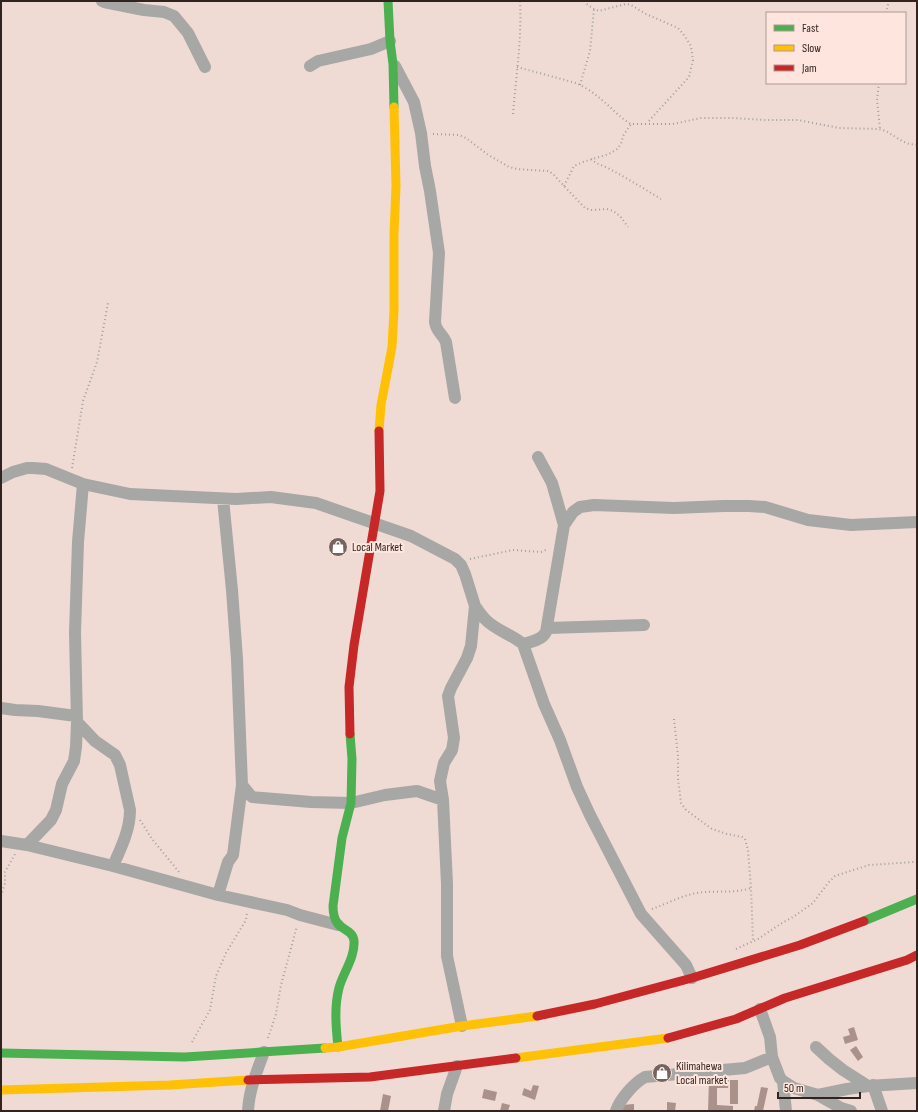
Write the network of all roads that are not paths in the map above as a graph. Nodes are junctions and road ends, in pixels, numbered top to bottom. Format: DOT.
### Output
graph roads {
  1 [pos="102,1"];
  2 [pos="386,4"];
  3 [pos="390,41"];
  4 [pos="393,64"];
  5 [pos="310,66"];
  6 [pos="205,67"];
  7 [pos="455,398"];
  8 [pos="538,457"];
  9 [pos="1,469"];
  10 [pos="13,472"];
  11 [pos="1,478"];
  12 [pos="84,484"];
  13 [pos="223,499"];
  14 [pos="917,522"];
  15 [pos="375,524"];
  16 [pos="563,531"];
  17 [pos="475,606"];
  18 [pos="644,625"];
  19 [pos="548,628"];
  20 [pos="523,644"];
  21 [pos="1,708"];
  22 [pos="76,719"];
  23 [pos="242,785"];
  24 [pos="443,800"];
  25 [pos="351,803"];
  26 [pos="1,841"];
  27 [pos="24,845"];
  28 [pos="113,866"];
  29 [pos="218,895"];
  30 [pos="917,899"];
  31 [pos="338,925"];
  32 [pos="917,955"];
  33 [pos="692,978"];
  34 [pos="760,1009"];
  35 [pos="462,1026"];
  36 [pos="338,1047"];
  37 [pos="816,1047"];
  38 [pos="264,1052"];
  39 [pos="1,1053"];
  40 [pos="772,1057"];
  41 [pos="457,1066"];
  42 [pos="254,1080"];
  43 [pos="783,1081"];
  44 [pos="917,1083"];
  45 [pos="870,1085"];
  46 [pos="1,1090"];
  47 [pos="818,1095"];
  48 [pos="248,1111"];
  49 [pos="444,1111"];
  50 [pos="616,1111"];
  51 [pos="786,1111"];
  52 [pos="851,1111"];
  53 [pos="882,1111"];
  1 -- 6 [label="street"];
  2 -- 3 [label="street"];
  3 -- 4 [label="street"];
  3 -- 5 [label="street"];
  4 -- 7 [label="street"];
  4 -- 15 [label="street"];
  8 -- 16 [label="street"];
  9 -- 10 [label="street"];
  10 -- 11 [label="street"];
  10 -- 12 [label="street"];
  12 -- 13 [label="street"];
  12 -- 22 [label="street"];
  13 -- 15 [label="street"];
  13 -- 23 [label="street"];
  14 -- 16 [label="street"];
  15 -- 17 [label="street"];
  15 -- 25 [label="street"];
  16 -- 19 [label="street"];
  17 -- 20 [label="street"];
  17 -- 24 [label="street"];
  18 -- 19 [label="street"];
  19 -- 20 [label="street"];
  20 -- 33 [label="street"];
  21 -- 22 [label="street"];
  22 -- 27 [label="street"];
  22 -- 28 [label="street"];
  23 -- 25 [label="street"];
  23 -- 29 [label="street"];
  24 -- 25 [label="street"];
  24 -- 35 [label="street"];
  25 -- 31 [label="street"];
  26 -- 27 [label="street"];
  27 -- 28 [label="street"];
  28 -- 29 [label="street"];
  29 -- 31 [label="street"];
  30 -- 33 [label="street"];
  31 -- 36 [label="street"];
  32 -- 34 [label="street"];
  33 -- 35 [label="street"];
  34 -- 40 [label="street"];
  34 -- 41 [label="street"];
  35 -- 36 [label="street"];
  36 -- 38 [label="street"];
  37 -- 45 [label="street"];
  38 -- 39 [label="street"];
  38 -- 42 [label="street"];
  40 -- 43 [label="street"];
  40 -- 50 [label="street"];
  41 -- 42 [label="street"];
  41 -- 49 [label="street"];
  42 -- 46 [label="street"];
  42 -- 48 [label="street"];
  43 -- 47 [label="street"];
  43 -- 51 [label="street"];
  44 -- 45 [label="street"];
  45 -- 47 [label="street"];
  45 -- 53 [label="street"];
  47 -- 52 [label="street"];
}
